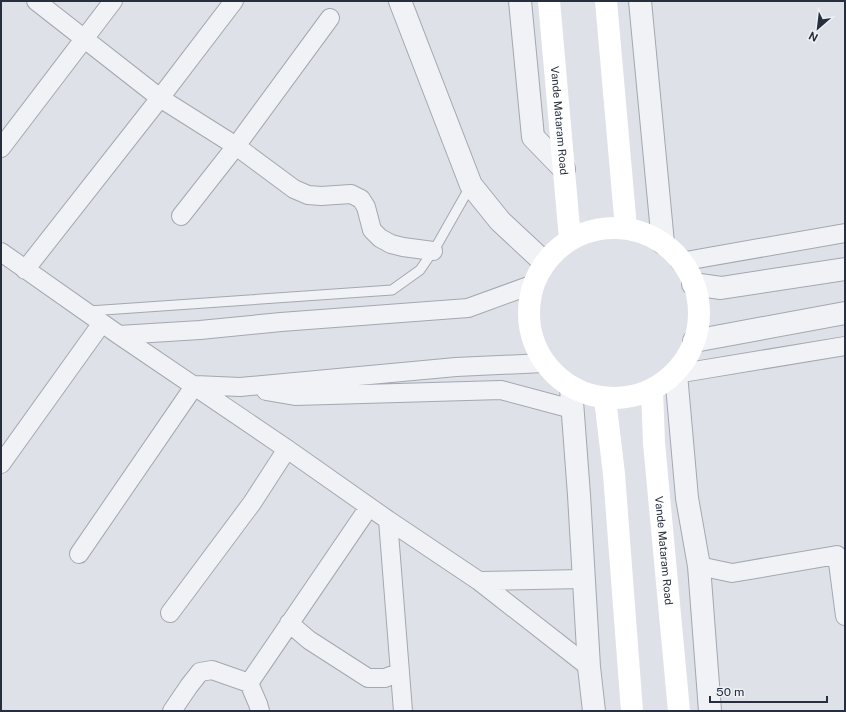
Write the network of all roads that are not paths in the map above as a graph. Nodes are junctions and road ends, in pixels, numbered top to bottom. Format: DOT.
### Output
graph roads {
  1 [pos="36,1"];
  2 [pos="113,1"];
  3 [pos="234,1"];
  4 [pos="400,1"];
  5 [pos="520,1"];
  6 [pos="550,1"];
  7 [pos="606,1"];
  8 [pos="640,1"];
  9 [pos="330,18"];
  10 [pos="85,39"];
  11 [pos="160,98"];
  12 [pos="236,146"];
  13 [pos="1,148"];
  14 [pos="564,170"];
  15 [pos="471,186"];
  16 [pos="181,216"];
  17 [pos="626,228"];
  18 [pos="845,234"];
  19 [pos="570,239"];
  20 [pos="663,243"];
  21 [pos="433,251"];
  22 [pos="2,254"];
  23 [pos="544,262"];
  24 [pos="680,262"];
  25 [pos="845,269"];
  26 [pos="25,270"];
  27 [pos="534,284"];
  28 [pos="693,284"];
  29 [pos="86,312"];
  30 [pos="845,313"];
  31 [pos="102,323"];
  32 [pos="119,335"];
  33 [pos="694,341"];
  34 [pos="845,346"];
  35 [pos="544,363"];
  36 [pos="676,374"];
  37 [pos="195,386"];
  38 [pos="240,387"];
  39 [pos="571,388"];
  40 [pos="652,390"];
  41 [pos="605,399"];
  42 [pos="572,409"];
  43 [pos="287,449"];
  44 [pos="1,464"];
  45 [pos="369,506"];
  46 [pos="388,520"];
  47 [pos="78,554"];
  48 [pos="841,555"];
  49 [pos="699,566"];
  50 [pos="583,579"];
  51 [pos="479,581"];
  52 [pos="170,613"];
  53 [pos="845,616"];
  54 [pos="289,624"];
  55 [pos="589,666"];
  56 [pos="400,672"];
  57 [pos="248,683"];
  58 [pos="172,711"];
  59 [pos="260,711"];
  60 [pos="403,711"];
  61 [pos="594,711"];
  62 [pos="632,711"];
  63 [pos="679,711"];
  64 [pos="710,711"];
  1 -- 10 [label="street"];
  2 -- 10 [label="street"];
  3 -- 11 [label="street"];
  4 -- 15 [label="street"];
  5 -- 14 [label="street"];
  6 -- 14 [label="main road, Vande Mataram Road"];
  7 -- 17 [label="main road"];
  8 -- 20 [label="street"];
  9 -- 12 [label="street"];
  10 -- 11 [label="street"];
  10 -- 13 [label="street"];
  11 -- 12 [label="street"];
  11 -- 26 [label="street"];
  12 -- 16 [label="street"];
  12 -- 21 [label="street"];
  14 -- 19 [label="main road, Vande Mataram Road"];
  15 -- 21 [label="lane"];
  15 -- 23 [label="street"];
  17 -- 19 [label="main road"];
  17 -- 20 [label="main road"];
  18 -- 24 [label="street"];
  19 -- 23 [label="main road"];
  20 -- 24 [label="main road"];
  21 -- 29 [label="lane"];
  22 -- 26 [label="street"];
  23 -- 27 [label="main road"];
  24 -- 28 [label="main road"];
  25 -- 28 [label="street"];
  26 -- 29 [label="street"];
  27 -- 32 [label="street"];
  27 -- 35 [label="main road"];
  28 -- 33 [label="main road"];
  29 -- 31 [label="street"];
  30 -- 33 [label="street"];
  31 -- 32 [label="street"];
  31 -- 44 [label="street"];
  32 -- 37 [label="street"];
  33 -- 36 [label="main road"];
  34 -- 36 [label="street"];
  35 -- 38 [label="street"];
  35 -- 39 [label="main road"];
  36 -- 40 [label="main road"];
  36 -- 49 [label="street"];
  37 -- 38 [label="street"];
  37 -- 43 [label="street"];
  37 -- 47 [label="street"];
  38 -- 42 [label="street"];
  39 -- 41 [label="main road"];
  39 -- 42 [label="street"];
  40 -- 41 [label="main road"];
  40 -- 63 [label="main road, Vande Mataram Road"];
  41 -- 62 [label="main road"];
  42 -- 50 [label="street"];
  43 -- 45 [label="street"];
  43 -- 52 [label="street"];
  45 -- 46 [label="street"];
  45 -- 54 [label="street"];
  46 -- 51 [label="street"];
  46 -- 56 [label="street"];
  48 -- 49 [label="street"];
  48 -- 53 [label="street"];
  49 -- 64 [label="street"];
  50 -- 51 [label="street"];
  50 -- 55 [label="street"];
  51 -- 55 [label="street"];
  54 -- 56 [label="street"];
  54 -- 57 [label="street"];
  55 -- 61 [label="street"];
  56 -- 60 [label="street"];
  57 -- 58 [label="street"];
  57 -- 59 [label="street"];
}
